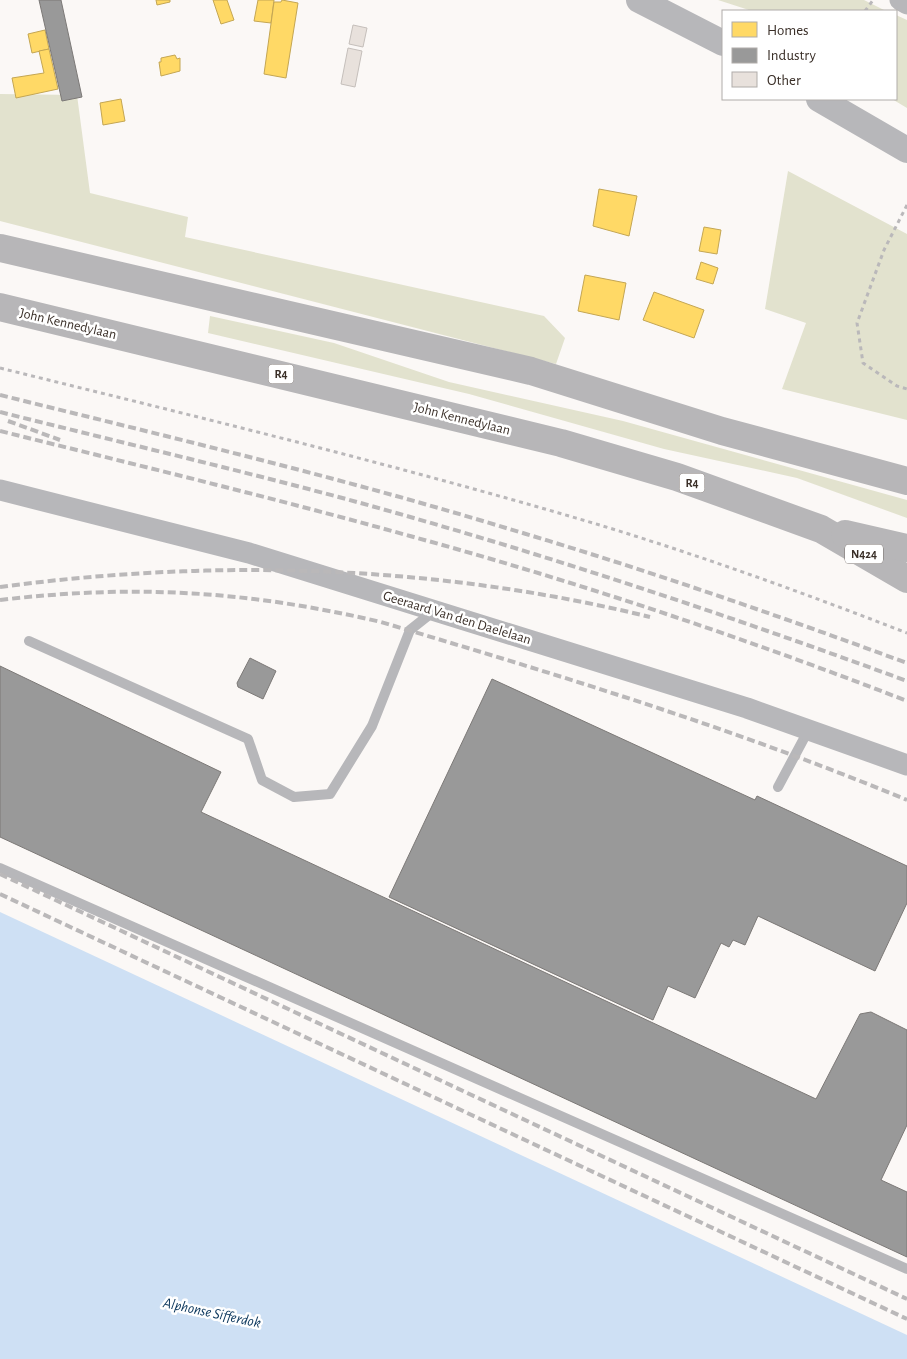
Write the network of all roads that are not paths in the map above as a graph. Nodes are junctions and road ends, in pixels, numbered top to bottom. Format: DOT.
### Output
graph roads {
  1 [pos="639,0"];
  2 [pos="900,0"];
  3 [pos="907,4"];
  4 [pos="722,42"];
  5 [pos="821,100"];
  6 [pos="907,150"];
  7 [pos="0,248"];
  8 [pos="0,307"];
  9 [pos="907,481"];
  10 [pos="0,490"];
  11 [pos="821,529"];
  12 [pos="907,548"];
  13 [pos="907,579"];
  14 [pos="435,611"];
  15 [pos="29,641"];
  16 [pos="809,729"];
  17 [pos="907,766"];
  18 [pos="778,787"];
  19 [pos="0,868"];
  20 [pos="907,1269"];
  1 -- 4 [label="street"];
  2 -- 3 [label="street"];
  5 -- 6 [label="street"];
  7 -- 9 [label="highway"];
  8 -- 11 [label="highway, John Kennedylaan / R4"];
  10 -- 14 [label="street, Geeraard Van den Daelelaan"];
  11 -- 12 [label="highway, R4"];
  11 -- 13 [label="highway, John Kennedylaan / N424"];
  14 -- 15 [label="lane"];
  14 -- 16 [label="street, Geeraard Van den Daelelaan"];
  16 -- 17 [label="street, Geeraard Van den Daelelaan"];
  16 -- 18 [label="lane"];
  19 -- 20 [label="lane"];
}
